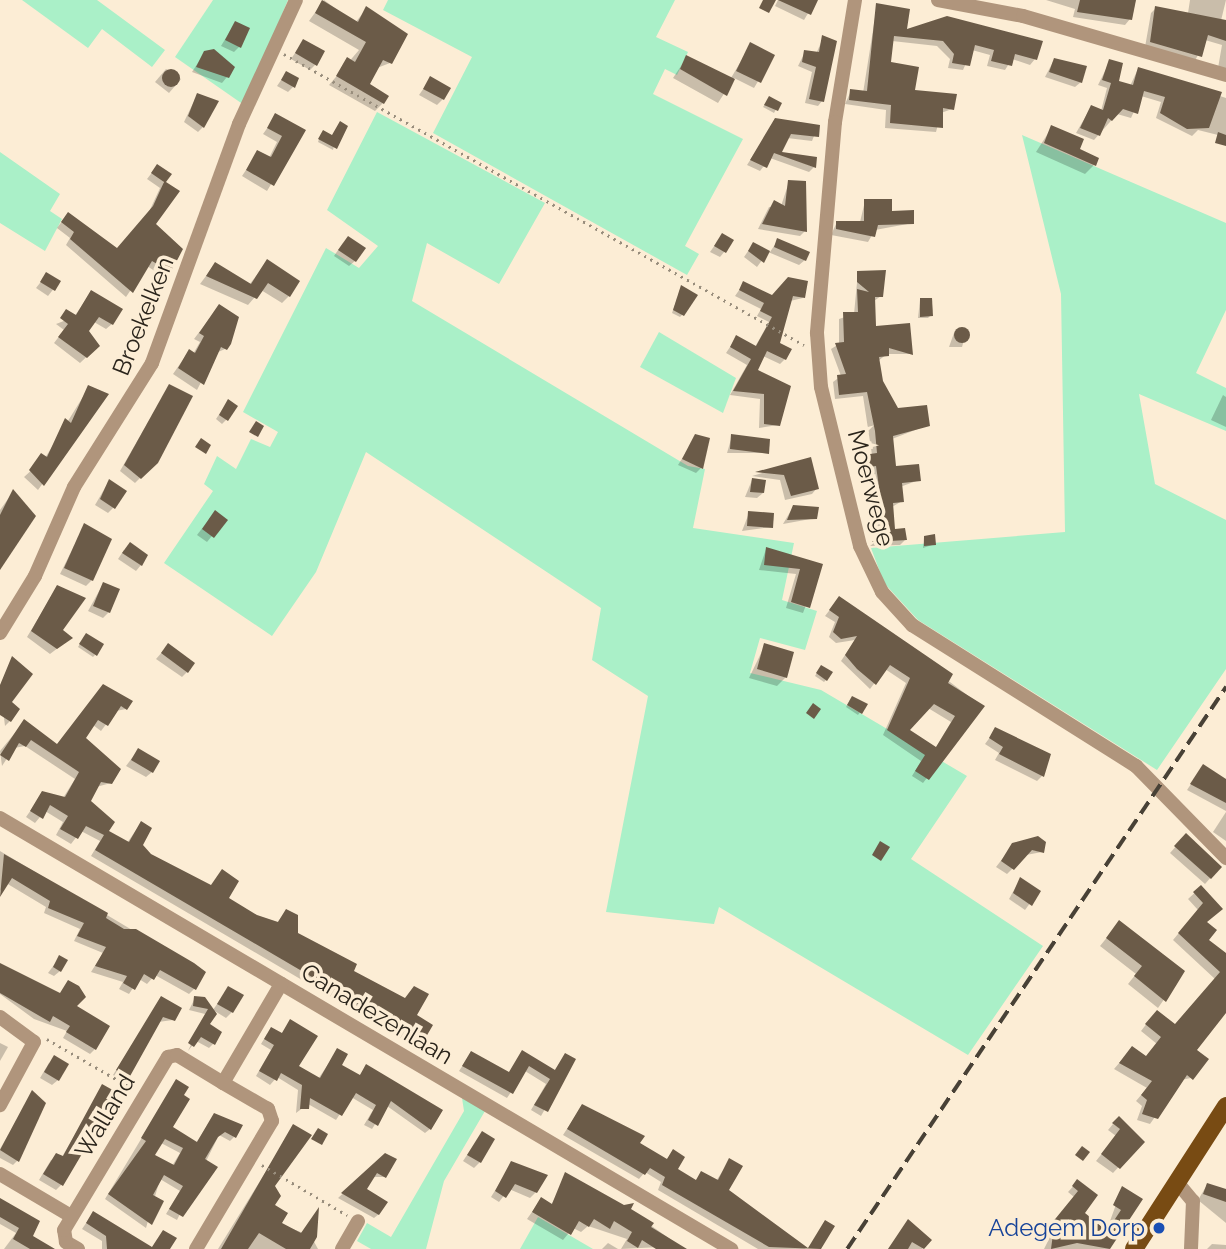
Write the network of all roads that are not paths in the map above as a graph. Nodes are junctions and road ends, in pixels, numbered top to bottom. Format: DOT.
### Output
graph roads {
  1 [pos="296,0"];
  2 [pos="855,0"];
  3 [pos="938,0"];
  4 [pos="1226,75"];
  5 [pos="0,633"];
  6 [pos="0,818"];
  7 [pos="1226,858"];
  8 [pos="281,984"];
  9 [pos="0,1017"];
  10 [pos="223,1083"];
  11 [pos="0,1105"];
  12 [pos="1226,1106"];
  13 [pos="0,1174"];
  14 [pos="1176,1181"];
  15 [pos="71,1216"];
  16 [pos="358,1221"];
  17 [pos="78,1249"];
  18 [pos="196,1249"];
  19 [pos="342,1249"];
  20 [pos="731,1249"];
  21 [pos="1134,1249"];
  22 [pos="1191,1249"];
  1 -- 5 [label="street, Broekelken"];
  2 -- 7 [label="street, Moerwege"];
  3 -- 4 [label="street"];
  6 -- 8 [label="street, Canadezenlaan"];
  8 -- 10 [label="street"];
  8 -- 20 [label="street, Canadezenlaan"];
  9 -- 11 [label="street"];
  10 -- 15 [label="street, Walland"];
  10 -- 18 [label="street, Walland"];
  12 -- 14 [label="main road"];
  13 -- 15 [label="street"];
  14 -- 21 [label="main road"];
  14 -- 22 [label="street"];
  15 -- 17 [label="street"];
  16 -- 19 [label="street"];
}
